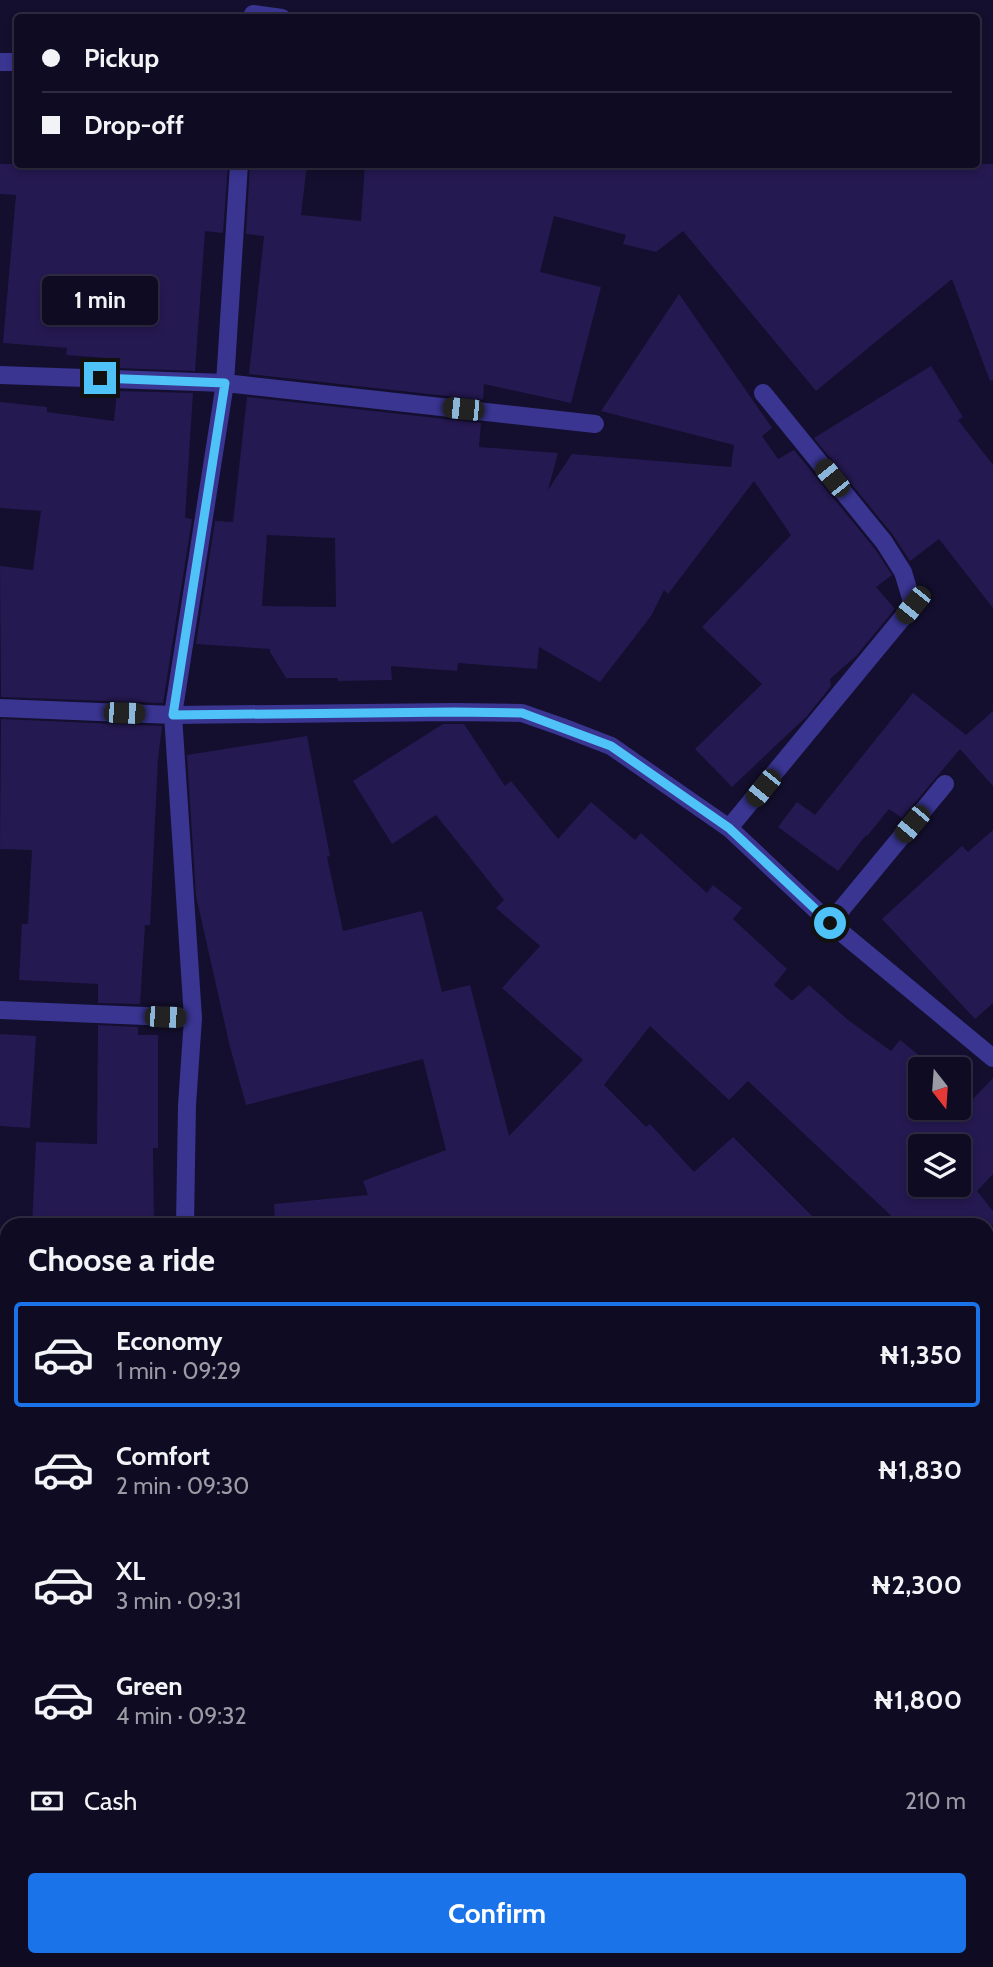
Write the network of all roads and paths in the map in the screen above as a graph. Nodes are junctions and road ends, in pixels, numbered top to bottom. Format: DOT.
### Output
graph roads {
  1 [pos="239,168"];
  2 [pos="0,375"];
  3 [pos="225,383"];
  4 [pos="763,393"];
  5 [pos="595,424"];
  6 [pos="0,708"];
  7 [pos="173,715"];
  8 [pos="945,784"];
  9 [pos="729,828"];
  10 [pos="830,923"];
  11 [pos="0,1010"];
  12 [pos="193,1017"];
  13 [pos="992,1056"];
  14 [pos="185,1218"];
  1 -- 3 [label="street"];
  2 -- 3 [label="street"];
  3 -- 5 [label="street"];
  3 -- 7 [label="street"];
  4 -- 9 [label="street"];
  6 -- 7 [label="street"];
  7 -- 9 [label="street"];
  7 -- 12 [label="street"];
  8 -- 10 [label="street"];
  9 -- 10 [label="street"];
  10 -- 13 [label="street"];
  11 -- 12 [label="street"];
  12 -- 14 [label="street"];
}
